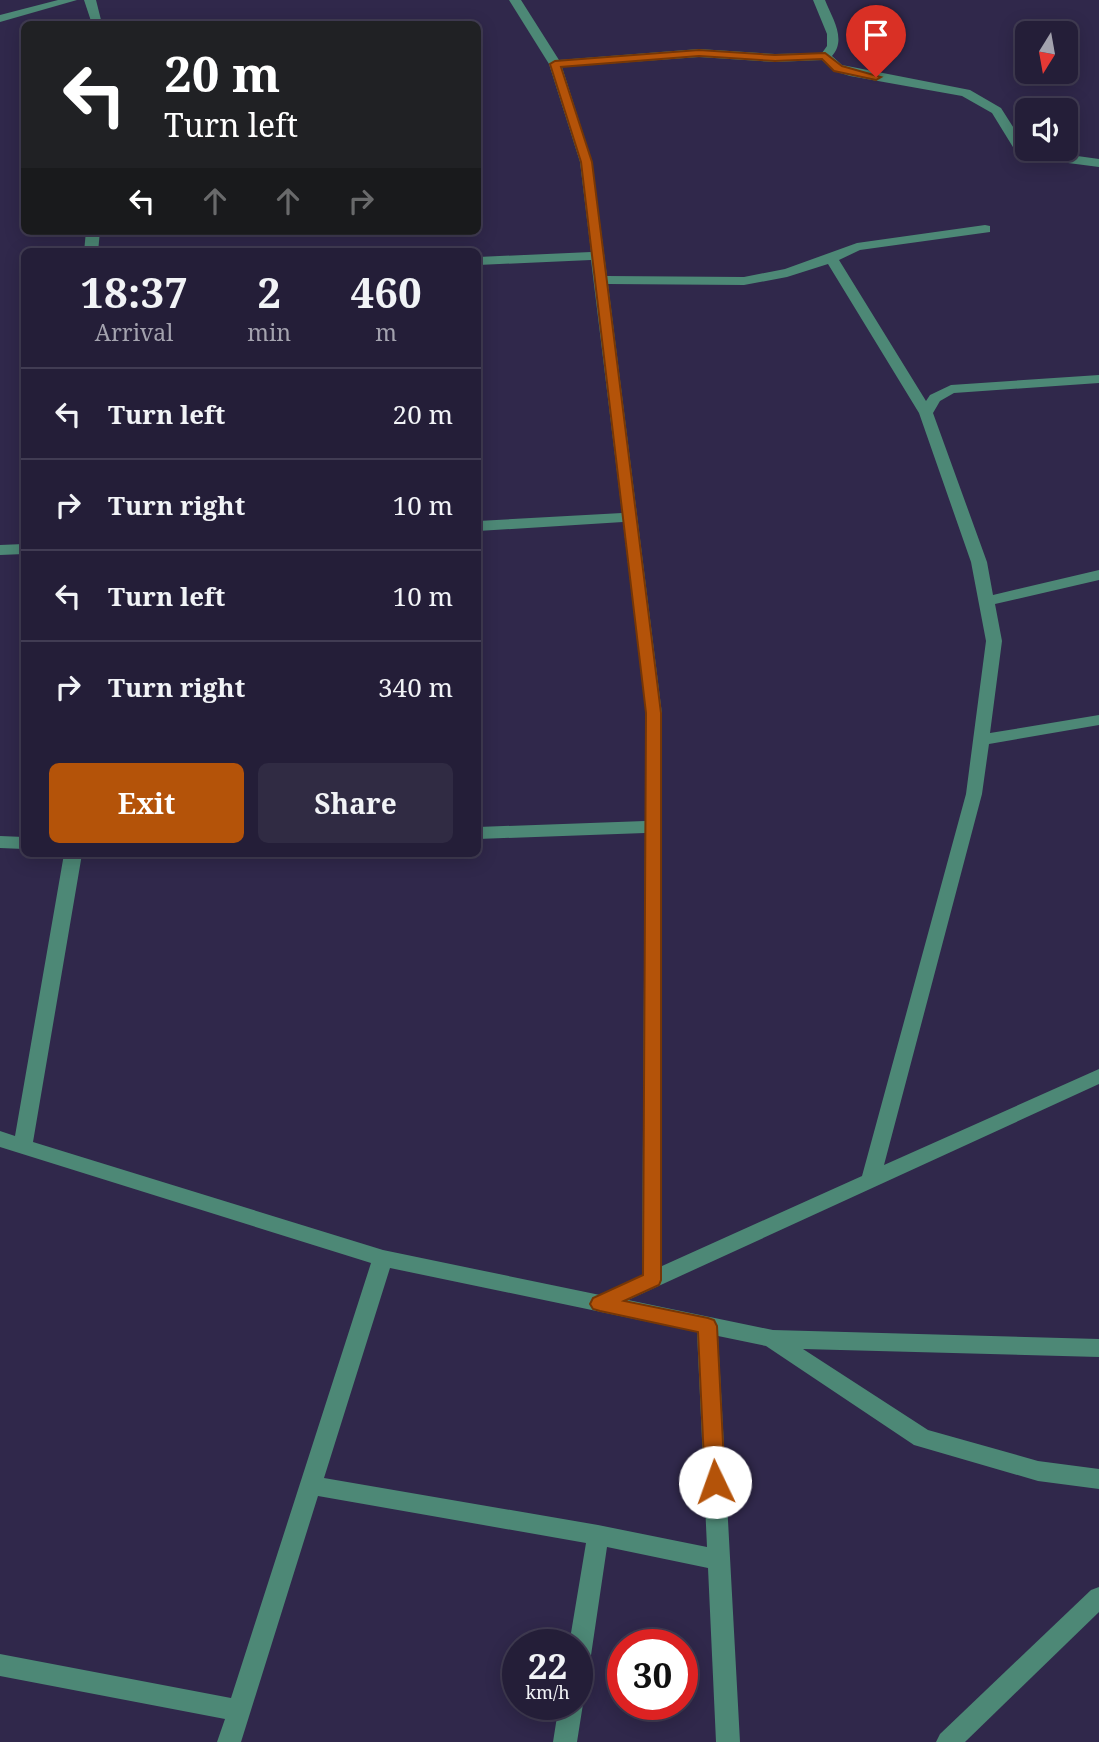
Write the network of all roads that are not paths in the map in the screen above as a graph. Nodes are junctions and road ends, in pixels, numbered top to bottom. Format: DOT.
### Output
graph roads {
  1 [pos="71,0"];
  2 [pos="90,0"];
  3 [pos="515,0"];
  4 [pos="819,0"];
  5 [pos="0,6"];
  6 [pos="14,16"];
  7 [pos="0,19"];
  8 [pos="96,21"];
  9 [pos="825,56"];
  10 [pos="555,64"];
  11 [pos="1099,163"];
  12 [pos="985,229"];
  13 [pos="598,256"];
  14 [pos="831,259"];
  15 [pos="481,261"];
  16 [pos="601,280"];
  17 [pos="1099,379"];
  18 [pos="926,413"];
  19 [pos="630,517"];
  20 [pos="481,526"];
  21 [pos="21,549"];
  22 [pos="0,550"];
  23 [pos="1099,575"];
  24 [pos="987,601"];
  25 [pos="1099,720"];
  26 [pos="982,740"];
  27 [pos="653,827"];
  28 [pos="481,833"];
  29 [pos="0,842"];
  30 [pos="21,844"];
  31 [pos="72,857"];
  32 [pos="1099,1076"];
  33 [pos="0,1139"];
  34 [pos="23,1146"];
  35 [pos="872,1179"];
  36 [pos="383,1258"];
  37 [pos="652,1280"];
  38 [pos="600,1304"];
  39 [pos="708,1326"];
  40 [pos="773,1339"];
  41 [pos="1099,1348"];
  42 [pos="1099,1479"];
  43 [pos="311,1485"];
  44 [pos="598,1535"];
  45 [pos="719,1560"];
  46 [pos="1099,1597"];
  47 [pos="583,1629"];
  48 [pos="0,1665"];
  49 [pos="239,1711"];
  50 [pos="568,1720"];
  51 [pos="229,1742"];
  52 [pos="565,1742"];
  53 [pos="728,1742"];
  54 [pos="948,1742"];
  1 -- 6 [label="street"];
  2 -- 8 [label="street"];
  3 -- 10 [label="street"];
  4 -- 9 [label="street"];
  5 -- 6 [label="street"];
  6 -- 7 [label="street"];
  9 -- 10 [label="street"];
  9 -- 11 [label="street"];
  10 -- 13 [label="street"];
  12 -- 14 [label="street"];
  13 -- 15 [label="street"];
  13 -- 16 [label="street"];
  14 -- 16 [label="street"];
  14 -- 18 [label="street"];
  16 -- 19 [label="street"];
  17 -- 18 [label="street"];
  18 -- 24 [label="street"];
  19 -- 20 [label="street"];
  19 -- 27 [label="street"];
  21 -- 22 [label="street"];
  23 -- 24 [label="street"];
  24 -- 26 [label="street"];
  25 -- 26 [label="street"];
  26 -- 35 [label="street"];
  27 -- 28 [label="street"];
  27 -- 37 [label="street"];
  29 -- 30 [label="street"];
  31 -- 34 [label="street"];
  32 -- 35 [label="street"];
  33 -- 34 [label="street"];
  34 -- 36 [label="street"];
  35 -- 37 [label="street"];
  36 -- 38 [label="street"];
  36 -- 43 [label="street"];
  37 -- 38 [label="street"];
  38 -- 39 [label="street"];
  39 -- 40 [label="street"];
  39 -- 45 [label="street"];
  40 -- 41 [label="street"];
  40 -- 42 [label="street"];
  43 -- 44 [label="street"];
  43 -- 49 [label="street"];
  44 -- 45 [label="street"];
  44 -- 47 [label="street"];
  45 -- 53 [label="street"];
  46 -- 54 [label="street"];
  48 -- 49 [label="street"];
  49 -- 51 [label="street"];
  50 -- 52 [label="street"];
}
